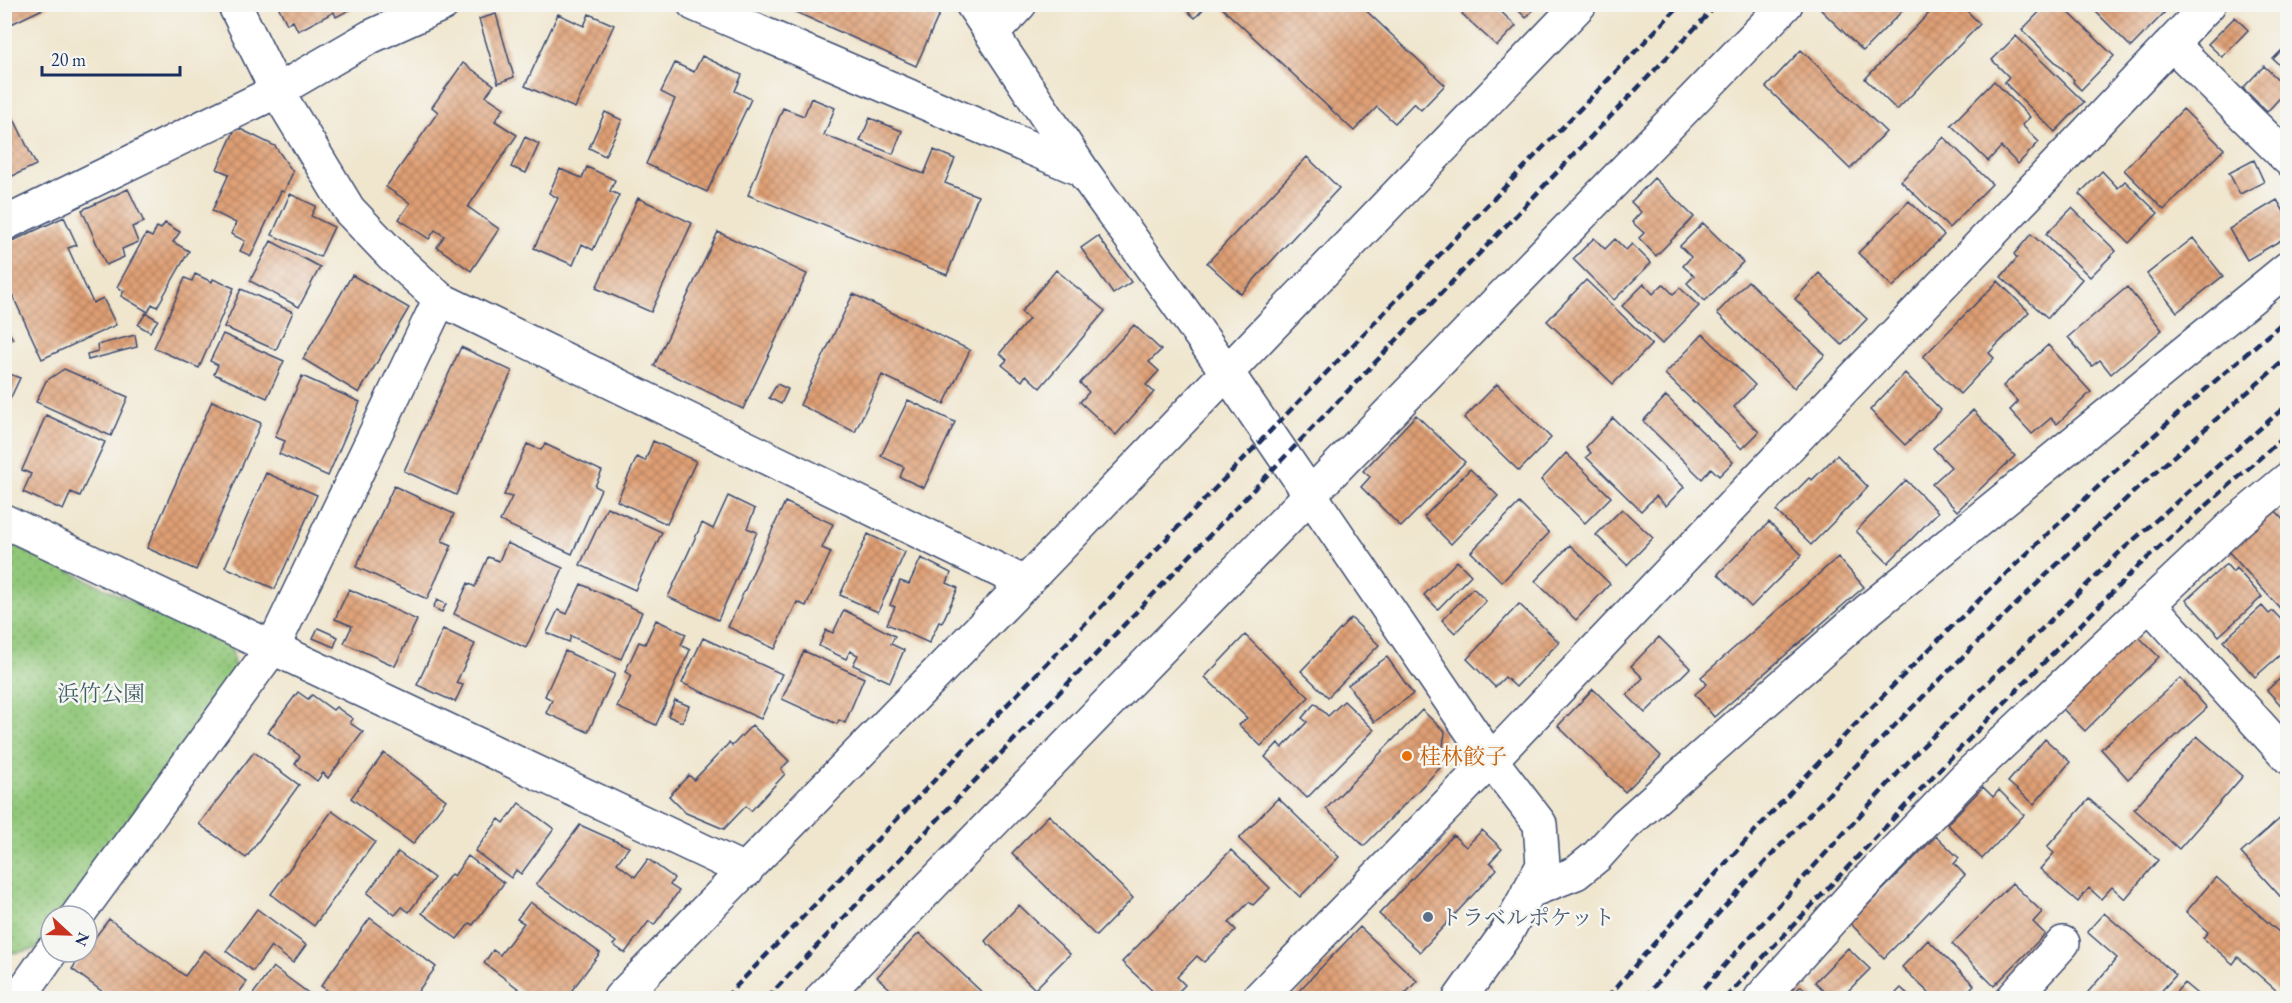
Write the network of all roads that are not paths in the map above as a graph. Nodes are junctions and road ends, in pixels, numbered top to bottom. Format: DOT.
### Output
graph roads {
  1 [pos="234,4"];
  2 [pos="443,4"];
  3 [pos="694,4"];
  4 [pos="972,4"];
  5 [pos="1020,4"];
  6 [pos="1580,4"];
  7 [pos="1786,4"];
  8 [pos="2209,4"];
  9 [pos="992,34"];
  10 [pos="2171,43"];
  11 [pos="277,91"];
  12 [pos="2288,159"];
  13 [pos="1082,170"];
  14 [pos="4,224"];
  15 [pos="2288,268"];
  16 [pos="440,299"];
  17 [pos="1226,371"];
  18 [pos="2288,479"];
  19 [pos="1311,496"];
  20 [pos="4,521"];
  21 [pos="1025,583"];
  22 [pos="2149,603"];
  23 [pos="273,647"];
  24 [pos="2288,757"];
  25 [pos="1491,760"];
  26 [pos="746,870"];
  27 [pos="1528,892"];
  28 [pos="86,904"];
  29 [pos="2063,943"];
  30 [pos="41,964"];
  31 [pos="22,987"];
  32 [pos="620,999"];
  33 [pos="822,999"];
  34 [pos="1259,999"];
  35 [pos="1460,999"];
  36 [pos="1761,999"];
  37 [pos="2013,999"];
  1 -- 11 [label="street"];
  2 -- 11 [label="street"];
  3 -- 13 [label="street"];
  4 -- 9 [label="street"];
  5 -- 9 [label="street"];
  6 -- 17 [label="street"];
  7 -- 19 [label="street"];
  8 -- 10 [label="street"];
  9 -- 13 [label="street"];
  10 -- 12 [label="street"];
  10 -- 25 [label="street"];
  11 -- 14 [label="street"];
  11 -- 16 [label="street"];
  13 -- 17 [label="street"];
  15 -- 27 [label="street"];
  16 -- 21 [label="street"];
  16 -- 23 [label="street"];
  17 -- 19 [label="street"];
  17 -- 21 [label="street"];
  18 -- 22 [label="street"];
  19 -- 25 [label="street"];
  19 -- 33 [label="street"];
  20 -- 23 [label="street"];
  21 -- 26 [label="street"];
  22 -- 24 [label="street"];
  22 -- 36 [label="street"];
  23 -- 26 [label="street"];
  23 -- 28 [label="street"];
  25 -- 27 [label="street"];
  25 -- 34 [label="street"];
  26 -- 32 [label="street"];
  27 -- 35 [label="street"];
  29 -- 37 [label="street"];
  30 -- 31 [label="street"];
}
